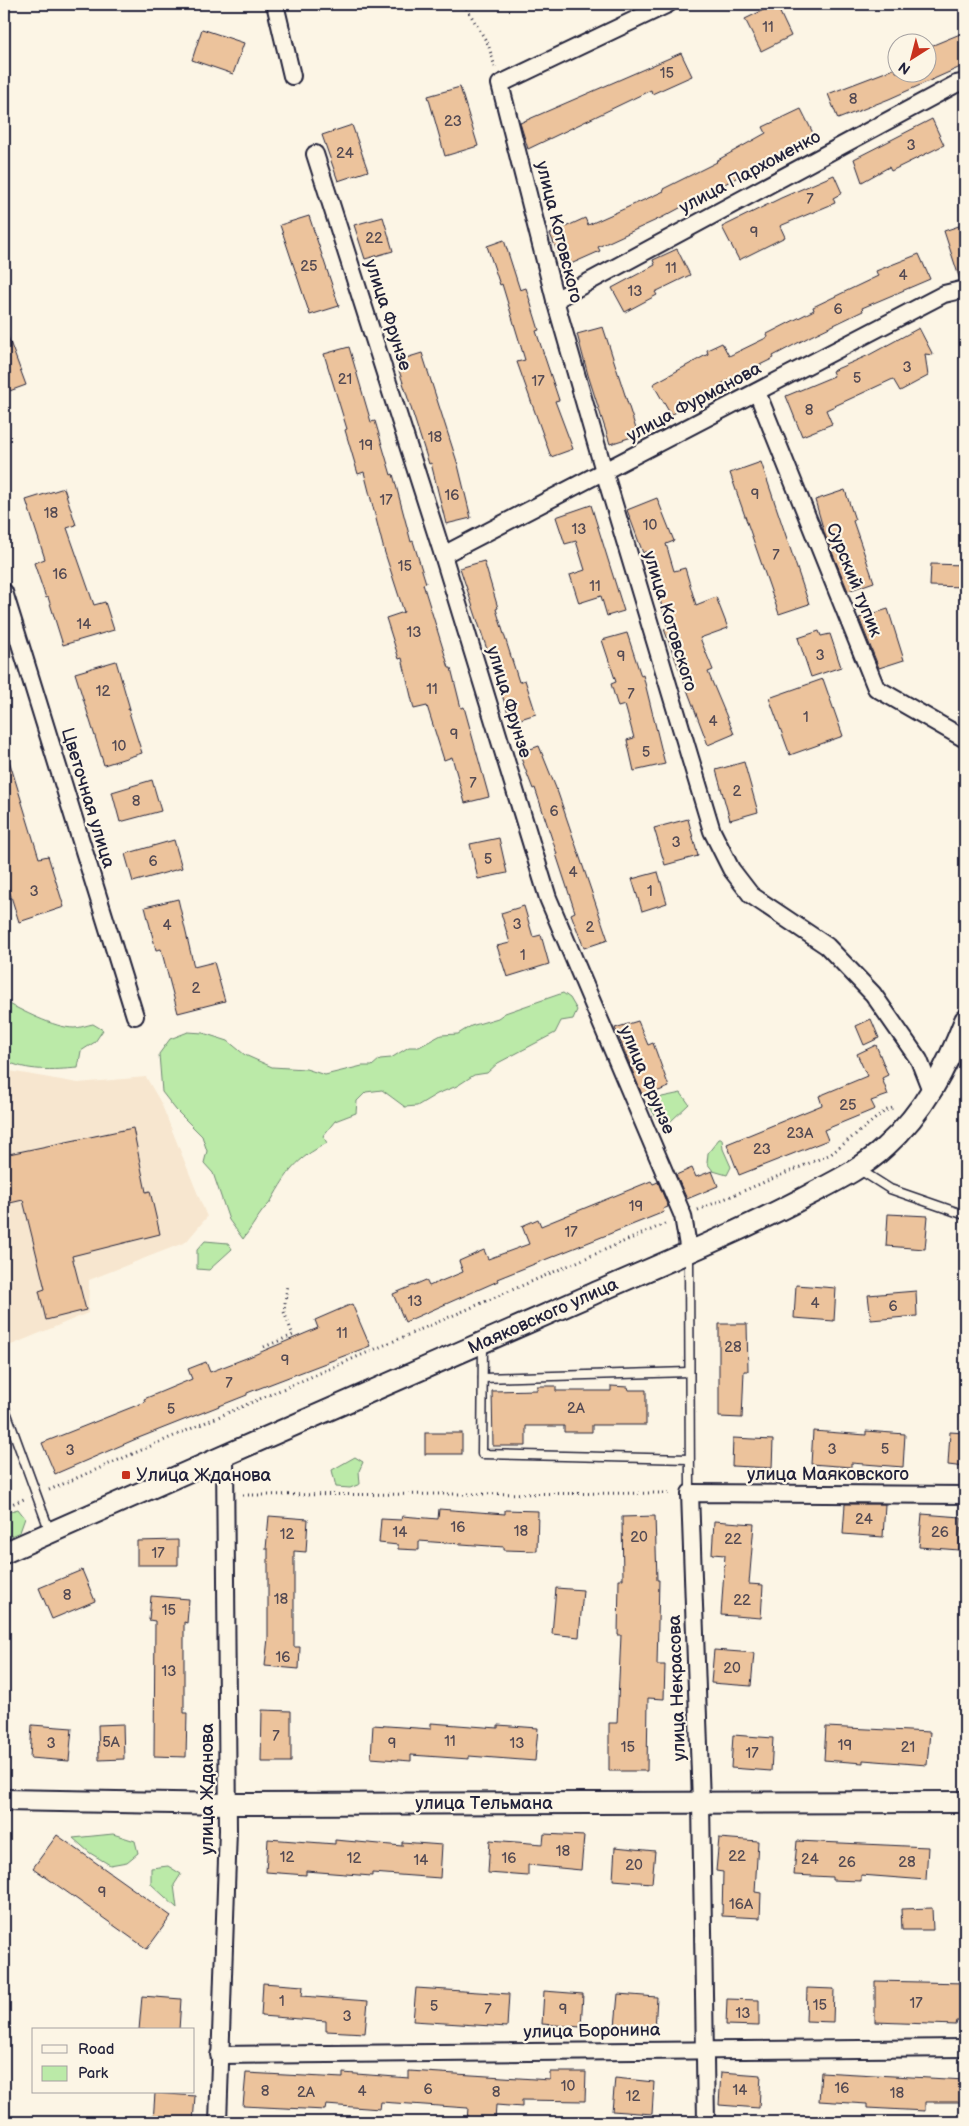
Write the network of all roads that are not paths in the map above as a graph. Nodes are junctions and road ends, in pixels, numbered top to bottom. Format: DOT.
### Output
graph roads {
  1 [pos="275,4"];
  2 [pos="668,4"];
  3 [pos="292,76"];
  4 [pos="965,82"];
  5 [pos="315,154"];
  6 [pos="965,289"];
  7 [pos="555,300"];
  8 [pos="757,392"];
  9 [pos="604,471"];
  10 [pos="443,555"];
  11 [pos="4,592"];
  12 [pos="965,739"];
  13 [pos="135,1016"];
  14 [pos="965,1020"];
  15 [pos="932,1093"];
  16 [pos="858,1169"];
  17 [pos="965,1215"];
  18 [pos="689,1252"];
  19 [pos="483,1342"];
  20 [pos="689,1372"];
  21 [pos="483,1378"];
  22 [pos="4,1406"];
  23 [pos="225,1455"];
  24 [pos="689,1459"];
  25 [pos="690,1493"];
  26 [pos="965,1495"];
  27 [pos="50,1532"];
  28 [pos="4,1553"];
  29 [pos="4,1800"];
  30 [pos="701,1802"];
  31 [pos="965,1802"];
  32 [pos="228,1804"];
  33 [pos="965,2048"];
  34 [pos="704,2050"];
  35 [pos="220,2055"];
  36 [pos="218,2122"];
  37 [pos="706,2122"];
  1 -- 3 [label="street"];
  2 -- 7 [label="street, улица Котовского"];
  4 -- 7 [label="street, улица Пархоменко"];
  5 -- 10 [label="street, улица Фрунзе"];
  6 -- 8 [label="street, улица Фурманова"];
  7 -- 9 [label="street, улица Котовского"];
  8 -- 9 [label="street, улица Фурманова"];
  8 -- 12 [label="street, Сурский тупик"];
  9 -- 10 [label="street, улица Фурманова"];
  9 -- 15 [label="street, улица Котовского"];
  10 -- 18 [label="street, улица Фрунзе"];
  11 -- 13 [label="street, Цветочная улица"];
  14 -- 15 [label="street, Маяковского улица"];
  15 -- 16 [label="street, Маяковского улица"];
  16 -- 17 [label="lane"];
  16 -- 18 [label="street, Маяковского улица"];
  18 -- 19 [label="street, Маяковского улица"];
  18 -- 20 [label="lane, улица Некрасова"];
  19 -- 21 [label="lane"];
  19 -- 23 [label="street, Маяковского улица"];
  20 -- 21 [label="lane"];
  20 -- 24 [label="lane, улица Некрасова"];
  21 -- 24 [label="lane"];
  22 -- 27 [label="lane"];
  23 -- 27 [label="street, Маяковского улица"];
  23 -- 32 [label="street, улица Жданова"];
  24 -- 25 [label="lane, улица Некрасова"];
  25 -- 26 [label="street, улица Маяковского"];
  25 -- 30 [label="street, улица Некрасова"];
  27 -- 28 [label="street, Маяковского улица"];
  29 -- 32 [label="street, улица Тельмана"];
  30 -- 31 [label="street, улица Тельмана"];
  30 -- 32 [label="street, улица Тельмана"];
  30 -- 34 [label="street, улица Некрасова"];
  32 -- 35 [label="street, улица Жданова"];
  33 -- 34 [label="street, улица Боронина"];
  34 -- 35 [label="street, улица Боронина"];
  34 -- 37 [label="street, улица Некрасова"];
  35 -- 36 [label="street, улица Жданова"];
}
